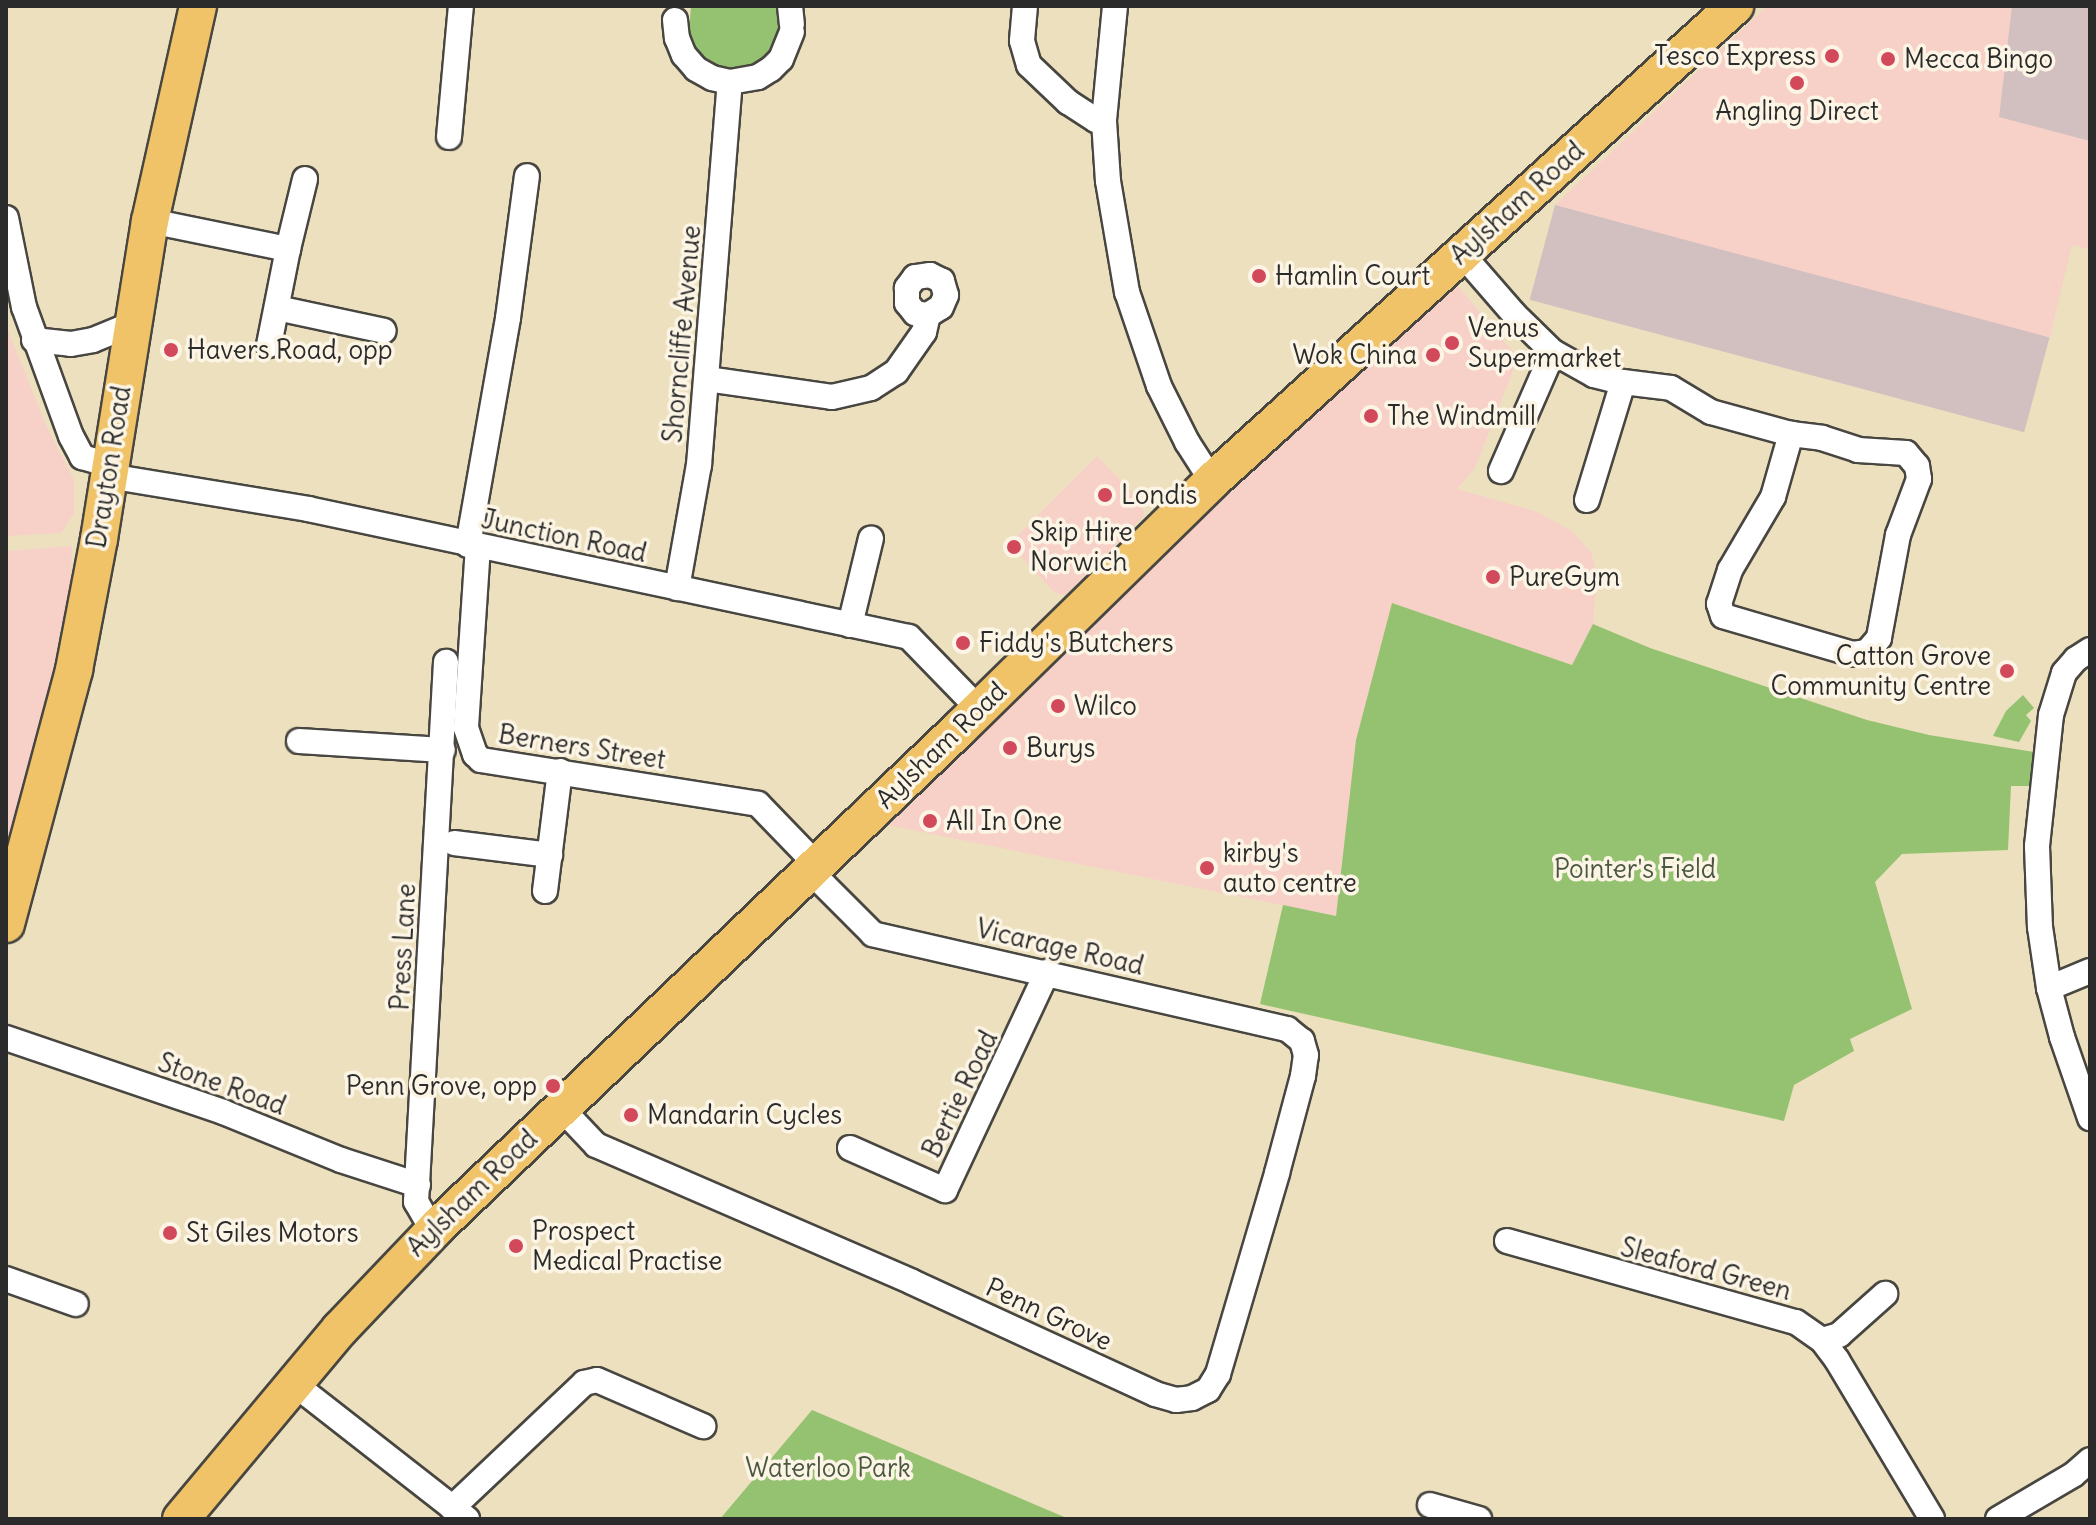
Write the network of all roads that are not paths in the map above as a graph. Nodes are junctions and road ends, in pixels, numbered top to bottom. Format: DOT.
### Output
graph roads {
  1 [pos="198,6"];
  2 [pos="461,6"];
  3 [pos="1025,6"];
  4 [pos="1115,6"];
  5 [pos="1735,6"];
  6 [pos="676,13"];
  7 [pos="791,21"];
  8 [pos="730,82"];
  9 [pos="1104,121"];
  10 [pos="449,137"];
  11 [pos="527,176"];
  12 [pos="305,179"];
  13 [pos="6,218"];
  14 [pos="150,221"];
  15 [pos="288,249"];
  16 [pos="1461,253"];
  17 [pos="277,308"];
  18 [pos="928,315"];
  19 [pos="132,324"];
  20 [pos="384,331"];
  21 [pos="34,340"];
  22 [pos="269,345"];
  23 [pos="1553,352"];
  24 [pos="707,379"];
  25 [pos="1623,382"];
  26 [pos="1791,434"];
  27 [pos="110,470"];
  28 [pos="1501,471"];
  29 [pos="1212,481"];
  30 [pos="1587,500"];
  31 [pos="871,538"];
  32 [pos="473,546"];
  33 [pos="677,588"];
  34 [pos="850,625"];
  35 [pos="2083,654"];
  36 [pos="446,662"];
  37 [pos="979,709"];
  38 [pos="299,741"];
  39 [pos="443,750"];
  40 [pos="560,771"];
  41 [pos="454,843"];
  42 [pos="550,855"];
  43 [pos="814,868"];
  44 [pos="545,891"];
  45 [pos="6,924"];
  46 [pos="2090,971"];
  47 [pos="1047,972"];
  48 [pos="2049,988"];
  49 [pos="6,1038"];
  50 [pos="1306,1055"];
  51 [pos="560,1107"];
  52 [pos="2090,1118"];
  53 [pos="850,1148"];
  54 [pos="418,1185"];
  55 [pos="433,1231"];
  56 [pos="1507,1241"];
  57 [pos="6,1279"];
  58 [pos="1885,1294"];
  59 [pos="76,1304"];
  60 [pos="1822,1340"];
  61 [pos="293,1383"];
  62 [pos="703,1426"];
  63 [pos="2090,1460"];
  64 [pos="1430,1505"];
  65 [pos="460,1514"];
  66 [pos="181,1519"];
  67 [pos="1479,1519"];
  68 [pos="1932,1519"];
  69 [pos="1998,1519"];
  1 -- 14 [label="main road, Drayton Road"];
  2 -- 10 [label="street"];
  3 -- 9 [label="street"];
  4 -- 9 [label="street"];
  5 -- 16 [label="main road, Aylsham Road"];
  6 -- 8 [label="street"];
  7 -- 8 [label="street"];
  8 -- 24 [label="street, Shorncliffe Avenue"];
  9 -- 29 [label="street"];
  11 -- 32 [label="street, Berners Street"];
  12 -- 15 [label="street"];
  13 -- 21 [label="street, Junction Road"];
  14 -- 15 [label="street"];
  14 -- 19 [label="main road, Drayton Road"];
  15 -- 17 [label="street"];
  16 -- 23 [label="street"];
  16 -- 29 [label="main road, Aylsham Road"];
  17 -- 20 [label="street"];
  17 -- 22 [label="street"];
  18 -- 24 [label="street"];
  19 -- 21 [label="street"];
  19 -- 27 [label="main road, Drayton Road"];
  21 -- 27 [label="street, Junction Road"];
  23 -- 25 [label="street"];
  23 -- 28 [label="street"];
  24 -- 33 [label="street, Shorncliffe Avenue"];
  25 -- 26 [label="street"];
  25 -- 30 [label="street"];
  26 -- 26 [label="street"];
  27 -- 32 [label="street, Junction Road"];
  27 -- 45 [label="main road, Drayton Road"];
  29 -- 37 [label="main road, Aylsham Road"];
  31 -- 34 [label="street"];
  32 -- 33 [label="street, Junction Road"];
  32 -- 40 [label="street, Berners Street"];
  33 -- 34 [label="street, Junction Road"];
  34 -- 37 [label="street, Junction Road"];
  35 -- 48 [label="street"];
  36 -- 39 [label="street, Press Lane"];
  37 -- 43 [label="main road, Aylsham Road"];
  38 -- 39 [label="street"];
  39 -- 54 [label="street, Press Lane"];
  40 -- 42 [label="street"];
  40 -- 43 [label="street, Berners Street"];
  41 -- 42 [label="street"];
  42 -- 44 [label="street"];
  43 -- 47 [label="street, Vicarage Road"];
  43 -- 51 [label="main road, Aylsham Road"];
  46 -- 48 [label="street"];
  47 -- 50 [label="street, Vicarage Road"];
  47 -- 53 [label="street, Bertie Road"];
  48 -- 52 [label="street"];
  49 -- 54 [label="street, Stone Road"];
  50 -- 51 [label="street, Penn Grove"];
  51 -- 55 [label="main road, Aylsham Road"];
  54 -- 55 [label="street, Press Lane"];
  55 -- 61 [label="main road, Aylsham Road"];
  56 -- 60 [label="street, Sleaford Green"];
  57 -- 59 [label="street"];
  58 -- 60 [label="street"];
  60 -- 68 [label="street, Sleaford Green"];
  61 -- 65 [label="street"];
  61 -- 66 [label="main road, Aylsham Road"];
  62 -- 65 [label="street"];
  63 -- 69 [label="street"];
  64 -- 67 [label="street"];
}
